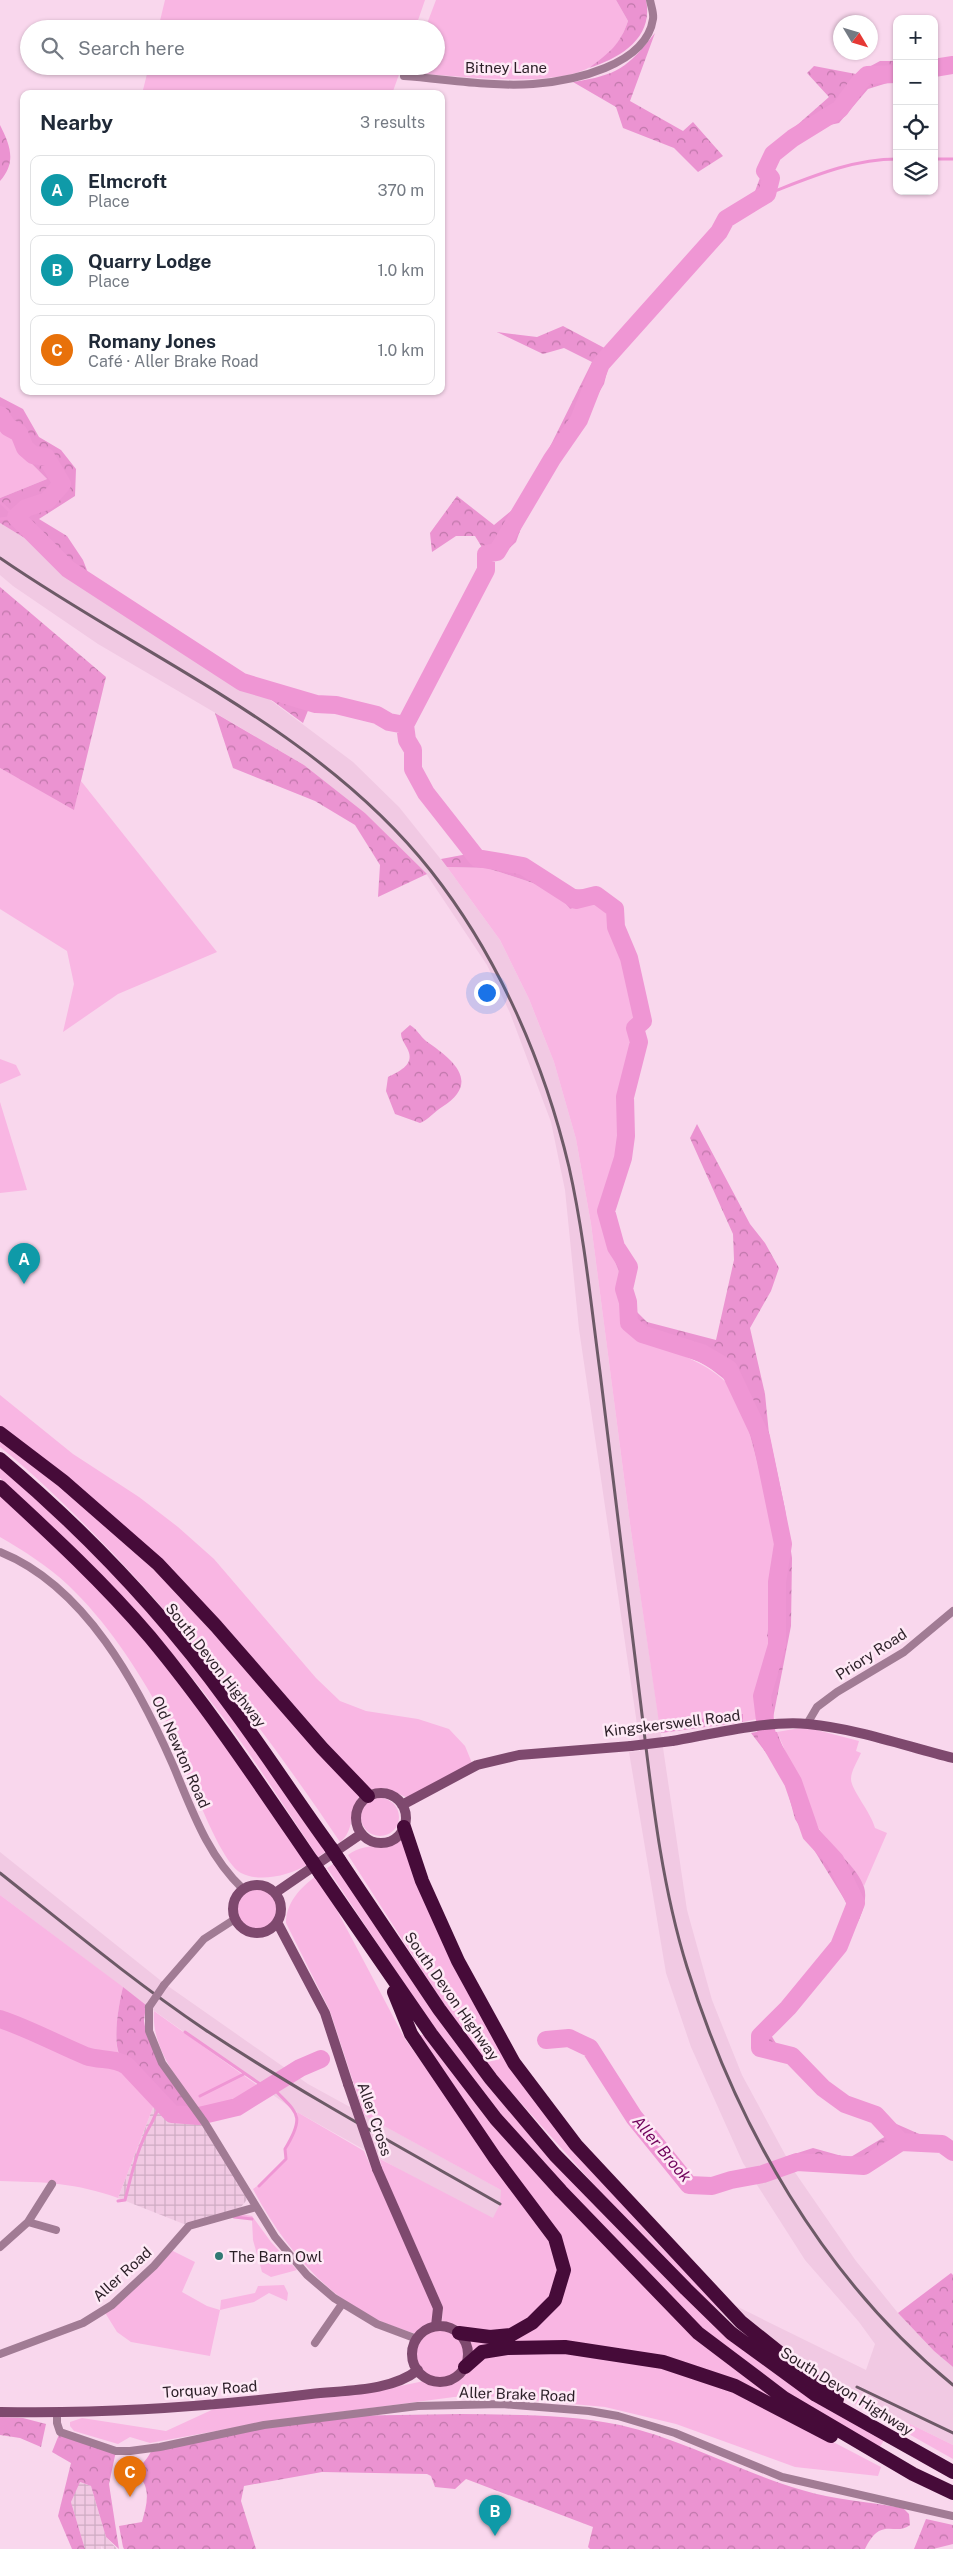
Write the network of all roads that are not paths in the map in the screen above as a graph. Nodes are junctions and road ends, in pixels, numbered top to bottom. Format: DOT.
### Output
graph roads {
  1 [pos="650,0"];
  2 [pos="404,76"];
  3 [pos="0,1433"];
  4 [pos="0,1459"];
  5 [pos="0,1487"];
  6 [pos="0,1552"];
  7 [pos="953,1611"];
  8 [pos="807,1724"];
  9 [pos="953,1758"];
  10 [pos="368,1796"];
  11 [pos="402,1805"];
  12 [pos="404,1827"];
  13 [pos="361,1834"];
  14 [pos="243,1889"];
  15 [pos="276,1893"];
  16 [pos="234,1919"];
  17 [pos="278,1922"];
  18 [pos="386,1971"];
  19 [pos="52,2184"];
  20 [pos="256,2207"];
  21 [pos="28,2222"];
  22 [pos="56,2230"];
  23 [pos="1,2244"];
  24 [pos="342,2304"];
  25 [pos="436,2326"];
  26 [pos="459,2333"];
  27 [pos="416,2340"];
  28 [pos="315,2343"];
  29 [pos="0,2354"];
  30 [pos="465,2367"];
  31 [pos="418,2370"];
  32 [pos="0,2412"];
  33 [pos="57,2413"];
  34 [pos="872,2427"];
  35 [pos="953,2472"];
  36 [pos="913,2474"];
  37 [pos="953,2492"];
  38 [pos="953,2516"];
  1 -- 2 [label="street, Bitney Lane"];
  3 -- 10 [label="highway"];
  4 -- 34 [label="highway, South Devon Highway, bridge"];
  5 -- 18 [label="highway, bridge"];
  6 -- 14 [label="street, Old Newton Road"];
  7 -- 8 [label="street, Priory Road"];
  8 -- 9 [label="street, Kingskerswell Road"];
  8 -- 11 [label="street, Kingskerswell Road, bridge"];
  10 -- 11 [label="street"];
  10 -- 13 [label="street"];
  11 -- 12 [label="street"];
  12 -- 13 [label="street"];
  12 -- 34 [label="highway"];
  13 -- 15 [label="street"];
  14 -- 15 [label="street"];
  14 -- 16 [label="street"];
  15 -- 17 [label="street, Aller Cross"];
  16 -- 17 [label="street"];
  16 -- 20 [label="street, bridge"];
  17 -- 25 [label="street, Aller Cross, bridge"];
  18 -- 26 [label="highway"];
  18 -- 36 [label="highway"];
  19 -- 21 [label="street"];
  20 -- 24 [label="street"];
  20 -- 29 [label="street, Aller Road"];
  21 -- 22 [label="street"];
  21 -- 23 [label="street"];
  24 -- 27 [label="street"];
  24 -- 28 [label="street"];
  25 -- 26 [label="street"];
  25 -- 27 [label="street"];
  26 -- 30 [label="street"];
  27 -- 31 [label="street"];
  30 -- 31 [label="street"];
  30 -- 36 [label="highway"];
  31 -- 33 [label="street, Torquay Road"];
  32 -- 33 [label="street, Torquay Road"];
  33 -- 38 [label="street, Aller Brake Road"];
  34 -- 35 [label="highway, South Devon Highway"];
  36 -- 37 [label="highway"];
}
